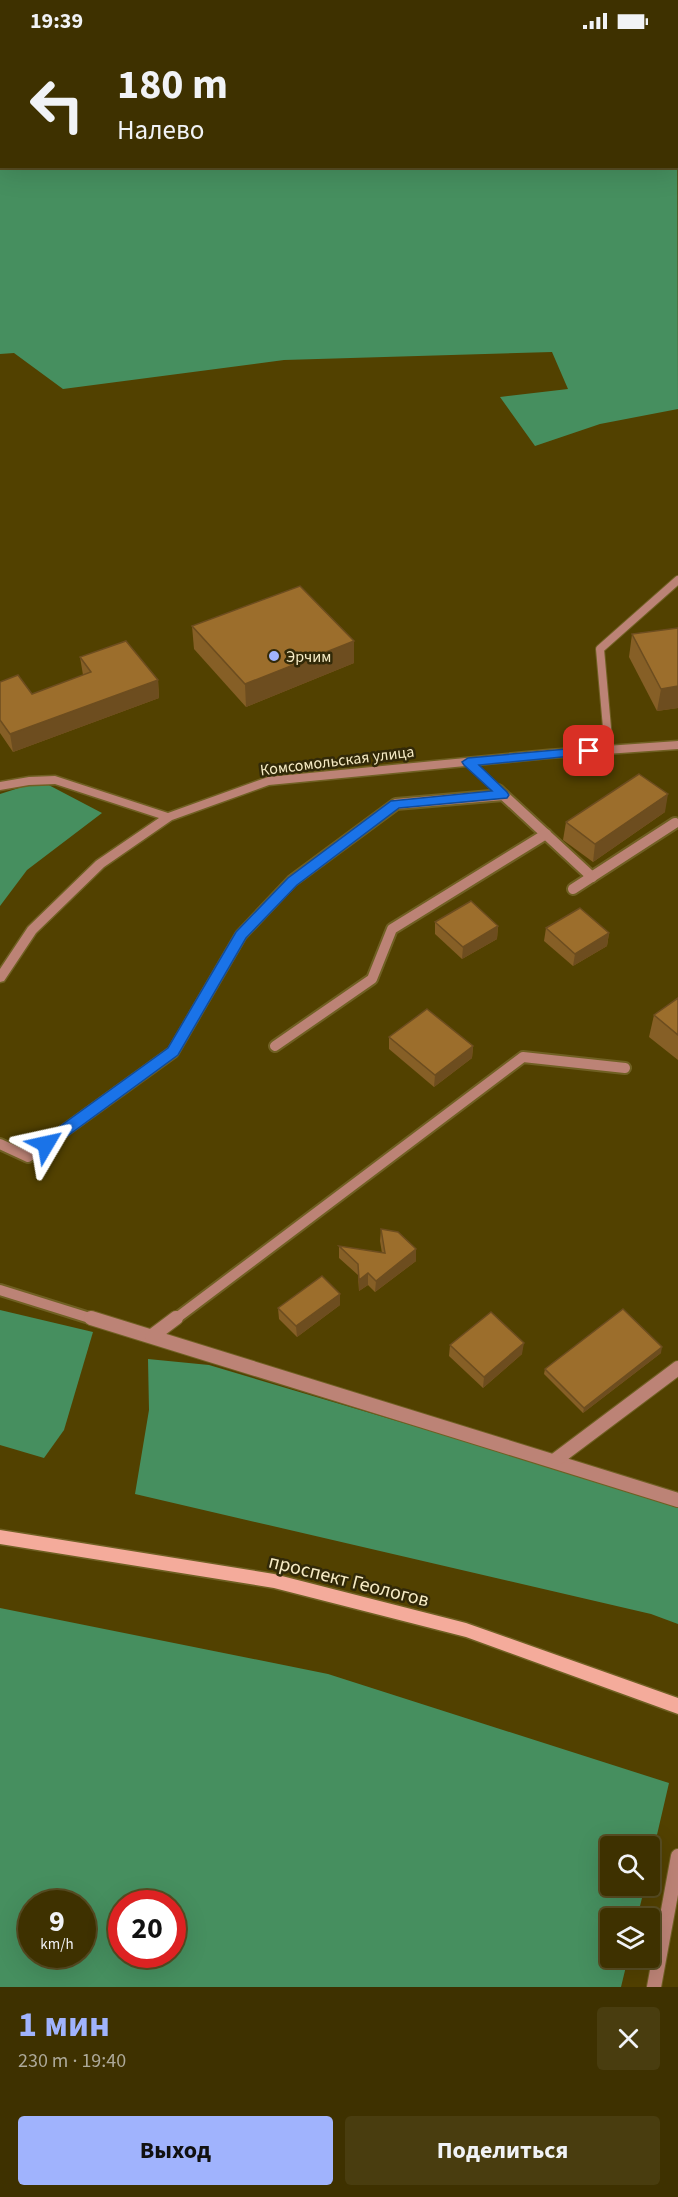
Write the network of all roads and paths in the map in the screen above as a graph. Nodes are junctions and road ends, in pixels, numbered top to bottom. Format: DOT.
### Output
graph roads {
  1 [pos="678,580"];
  2 [pos="678,745"];
  3 [pos="609,750"];
  4 [pos="468,762"];
  5 [pos="0,786"];
  6 [pos="503,795"];
  7 [pos="168,817"];
  8 [pos="675,823"];
  9 [pos="546,834"];
  10 [pos="592,877"];
  11 [pos="573,889"];
  12 [pos="0,978"];
  13 [pos="275,1046"];
  14 [pos="625,1068"];
  15 [pos="0,1144"];
  16 [pos="0,1290"];
  17 [pos="152,1335"];
  18 [pos="678,1368"];
  19 [pos="554,1461"];
  20 [pos="678,1500"];
  21 [pos="0,1537"];
  22 [pos="678,1706"];
  23 [pos="678,1856"];
  24 [pos="654,1987"];
  1 -- 3 [label="lane"];
  2 -- 3 [label="street, Комсомольская улица"];
  3 -- 4 [label="street, Комсомольская улица"];
  4 -- 6 [label="lane"];
  4 -- 7 [label="street, Комсомольская улица"];
  5 -- 7 [label="street"];
  6 -- 9 [label="lane"];
  6 -- 15 [label="lane"];
  7 -- 12 [label="street, Комсомольская улица"];
  8 -- 10 [label="lane"];
  9 -- 10 [label="lane"];
  9 -- 13 [label="lane"];
  10 -- 11 [label="lane"];
  14 -- 17 [label="lane"];
  16 -- 17 [label="lane"];
  17 -- 19 [label="lane"];
  18 -- 19 [label="lane"];
  19 -- 20 [label="lane"];
  21 -- 22 [label="main road, проспект Геологов"];
  23 -- 24 [label="lane"];
}
